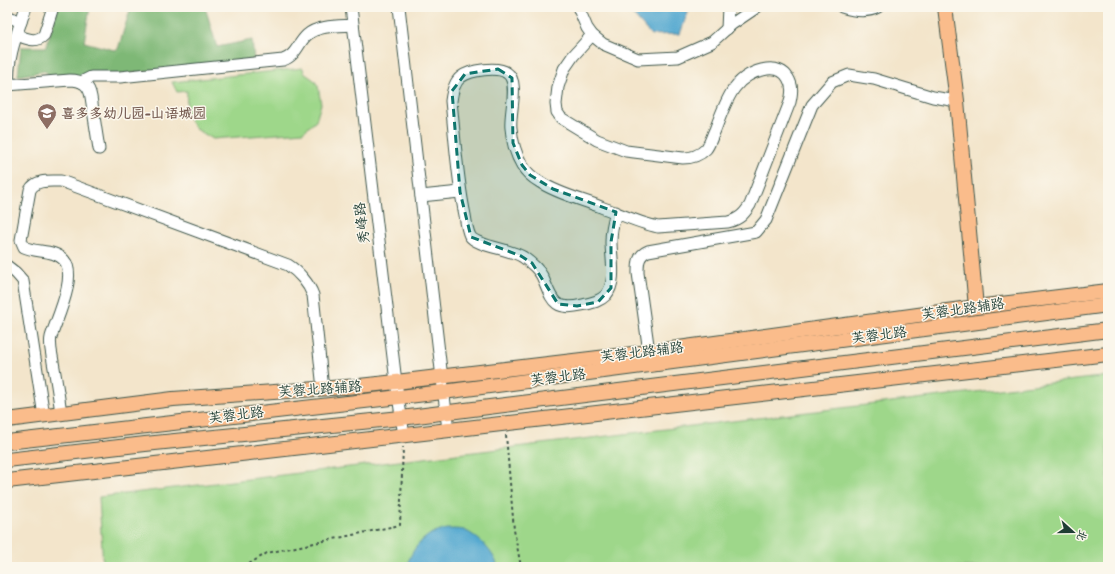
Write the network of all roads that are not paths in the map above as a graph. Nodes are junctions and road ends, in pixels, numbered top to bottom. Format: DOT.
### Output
graph roads {
  1 [pos="26,7"];
  2 [pos="53,7"];
  3 [pos="351,7"];
  4 [pos="399,7"];
  5 [pos="578,7"];
  6 [pos="728,7"];
  7 [pos="757,7"];
  8 [pos="842,7"];
  9 [pos="878,7"];
  10 [pos="945,7"];
  11 [pos="7,16"];
  12 [pos="21,22"];
  13 [pos="354,25"];
  14 [pos="727,28"];
  15 [pos="17,35"];
  16 [pos="592,35"];
  17 [pos="81,82"];
  18 [pos="8,85"];
  19 [pos="957,101"];
  20 [pos="99,149"];
  21 [pos="460,192"];
  22 [pos="421,196"];
  23 [pos="616,212"];
  24 [pos="7,266"];
  25 [pos="1108,291"];
  26 [pos="1108,305"];
  27 [pos="976,307"];
  28 [pos="1108,330"];
  29 [pos="649,352"];
  30 [pos="1108,354"];
  31 [pos="441,376"];
  32 [pos="396,382"];
  33 [pos="323,388"];
  34 [pos="443,392"];
  35 [pos="398,397"];
  36 [pos="446,413"];
  37 [pos="62,414"];
  38 [pos="44,416"];
  39 [pos="401,418"];
  40 [pos="7,420"];
  41 [pos="448,430"];
  42 [pos="404,436"];
  43 [pos="7,442"];
  44 [pos="7,460"];
  45 [pos="7,481"];
  1 -- 12 [label="street"];
  2 -- 15 [label="street"];
  3 -- 13 [label="street, 秀峰路"];
  4 -- 22 [label="street"];
  5 -- 16 [label="street"];
  6 -- 14 [label="street"];
  7 -- 14 [label="street"];
  8 -- 9 [label="street"];
  10 -- 19 [label="main road"];
  11 -- 12 [label="street"];
  12 -- 15 [label="street"];
  13 -- 17 [label="street"];
  13 -- 32 [label="street, 秀峰路"];
  14 -- 16 [label="street"];
  15 -- 18 [label="street"];
  16 -- 23 [label="street"];
  17 -- 18 [label="street"];
  17 -- 20 [label="street"];
  19 -- 27 [label="main road"];
  19 -- 29 [label="street"];
  21 -- 22 [label="street"];
  21 -- 23 [label="street"];
  21 -- 23 [label="street"];
  22 -- 31 [label="street"];
  24 -- 38 [label="street"];
  25 -- 27 [label="main road, 芙蓉北路辅路"];
  26 -- 34 [label="main road, 芙蓉北路"];
  27 -- 29 [label="main road, 芙蓉北路辅路"];
  28 -- 36 [label="main road, 芙蓉北路"];
  29 -- 31 [label="main road, 芙蓉北路辅路"];
  30 -- 41 [label="main road"];
  31 -- 32 [label="main road, 芙蓉北路辅路"];
  31 -- 34 [label="street"];
  32 -- 33 [label="main road, 芙蓉北路辅路"];
  32 -- 35 [label="street, 秀峰路"];
  33 -- 37 [label="main road, 芙蓉北路辅路"];
  33 -- 37 [label="street"];
  34 -- 35 [label="main road, 芙蓉北路"];
  34 -- 36 [label="street"];
  35 -- 39 [label="street, 秀峰路"];
  35 -- 43 [label="main road, 芙蓉北路"];
  36 -- 39 [label="main road, 芙蓉北路"];
  36 -- 41 [label="street"];
  37 -- 38 [label="main road, 芙蓉北路辅路"];
  38 -- 40 [label="main road, 芙蓉北路辅路"];
  39 -- 42 [label="street, 秀峰路"];
  39 -- 44 [label="main road, 芙蓉北路"];
  41 -- 42 [label="main road"];
  42 -- 45 [label="main road"];
}
